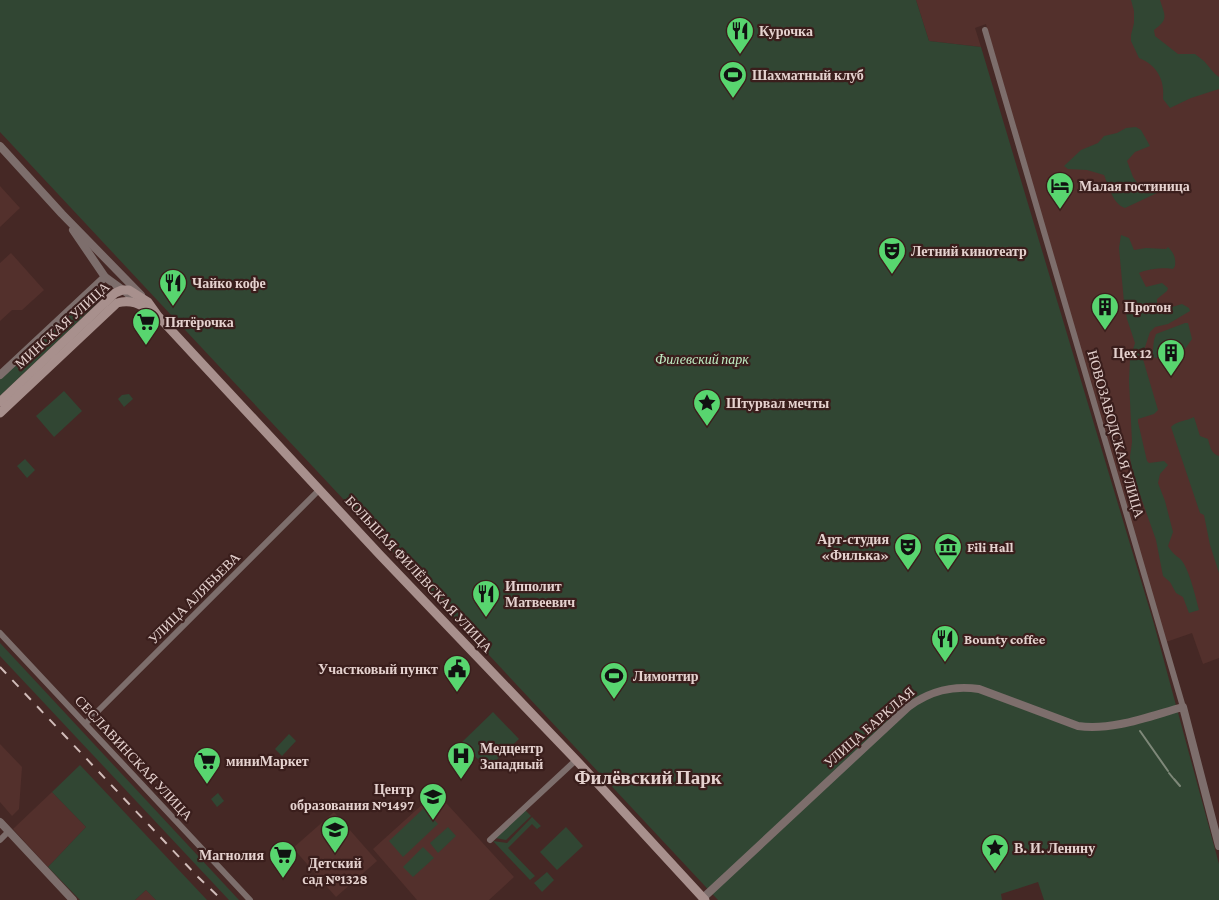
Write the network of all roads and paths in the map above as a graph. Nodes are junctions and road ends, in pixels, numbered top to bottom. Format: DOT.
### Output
graph roads {
  1 [pos="985,30"];
  2 [pos="0,146"];
  3 [pos="62,214"];
  4 [pos="114,266"];
  5 [pos="108,279"];
  6 [pos="122,290"];
  7 [pos="113,301"];
  8 [pos="148,302"];
  9 [pos="138,303"];
  10 [pos="158,316"];
  11 [pos="0,375"];
  12 [pos="0,402"];
  13 [pos="0,413"];
  14 [pos="320,489"];
  15 [pos="0,633"];
  16 [pos="1183,707"];
  17 [pos="86,723"];
  18 [pos="576,760"];
  19 [pos="0,822"];
  20 [pos="9,831"];
  21 [pos="0,840"];
  22 [pos="490,840"];
  23 [pos="1219,846"];
  24 [pos="703,899"];
  25 [pos="73,900"];
  26 [pos="250,900"];
  1 -- 16 [label="street, НОВОЗАВОДСКАЯ УЛИЦА"];
  2 -- 3 [label="street, БОЛЬШАЯ ФИЛЁВСКАЯ УЛИЦА"];
  3 -- 4 [label="street, БОЛЬШАЯ ФИЛЁВСКАЯ УЛИЦА"];
  3 -- 5 [label="street, БОЛЬШАЯ ФИЛЁВСКАЯ УЛИЦА"];
  4 -- 6 [label="street, БОЛЬШАЯ ФИЛЁВСКАЯ УЛИЦА"];
  4 -- 8 [label="street, БОЛЬШАЯ ФИЛЁВСКАЯ УЛИЦА"];
  5 -- 6 [label="street, БОЛЬШАЯ ФИЛЁВСКАЯ УЛИЦА"];
  5 -- 7 [label="street"];
  5 -- 11 [label="street, МИНСКАЯ УЛИЦА"];
  6 -- 7 [label="main road, МИНСКАЯ УЛИЦА"];
  6 -- 8 [label="main road, МИНСКАЯ УЛИЦА"];
  6 -- 9 [label="street, БОЛЬШАЯ ФИЛЁВСКАЯ УЛИЦА"];
  7 -- 9 [label="main road, МИНСКАЯ УЛИЦА"];
  7 -- 12 [label="main road, МИНСКАЯ УЛИЦА"];
  7 -- 13 [label="main road, МИНСКАЯ УЛИЦА"];
  8 -- 10 [label="main road, БОЛЬШАЯ ФИЛЁВСКАЯ УЛИЦА"];
  9 -- 10 [label="main road"];
  10 -- 14 [label="main road, БОЛЬШАЯ ФИЛЁВСКАЯ УЛИЦА"];
  14 -- 17 [label="street, УЛИЦА АЛЯБЬЕВА"];
  14 -- 18 [label="main road, БОЛЬШАЯ ФИЛЁВСКАЯ УЛИЦА"];
  15 -- 17 [label="street, СЕСЛАВИНСКАЯ УЛИЦА"];
  16 -- 23 [label="street, НОВОЗАВОДСКАЯ УЛИЦА"];
  16 -- 24 [label="street, УЛИЦА БАРКЛАЯ"];
  17 -- 26 [label="street, СЕСЛАВИНСКАЯ УЛИЦА"];
  18 -- 22 [label="street"];
  18 -- 24 [label="main road, БОЛЬШАЯ ФИЛЁВСКАЯ УЛИЦА"];
  19 -- 20 [label="street"];
  20 -- 21 [label="street"];
  20 -- 25 [label="street"];
}
